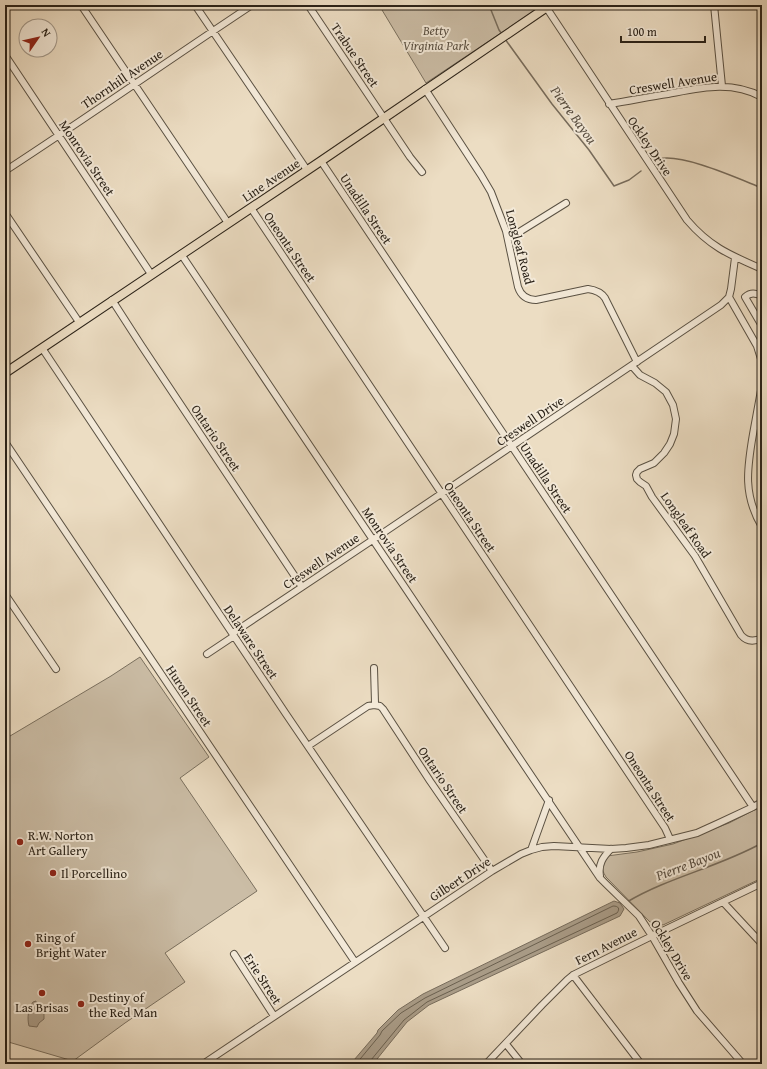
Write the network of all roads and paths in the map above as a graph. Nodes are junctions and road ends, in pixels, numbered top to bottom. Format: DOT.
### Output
graph roads {
  1 [pos="81,5"];
  2 [pos="195,5"];
  3 [pos="252,5"];
  4 [pos="308,5"];
  5 [pos="714,5"];
  6 [pos="548,6"];
  7 [pos="213,31"];
  8 [pos="5,54"];
  9 [pos="134,84"];
  10 [pos="722,86"];
  11 [pos="425,89"];
  12 [pos="762,97"];
  13 [pos="610,104"];
  14 [pos="384,118"];
  15 [pos="59,136"];
  16 [pos="321,161"];
  17 [pos="307,170"];
  18 [pos="5,171"];
  19 [pos="422,172"];
  20 [pos="566,203"];
  21 [pos="251,208"];
  22 [pos="5,213"];
  23 [pos="228,223"];
  24 [pos="508,239"];
  25 [pos="181,254"];
  26 [pos="735,258"];
  27 [pos="762,269"];
  28 [pos="151,274"];
  29 [pos="762,296"];
  30 [pos="728,297"];
  31 [pos="112,300"];
  32 [pos="79,322"];
  33 [pos="762,326"];
  34 [pos="42,348"];
  35 [pos="762,362"];
  36 [pos="634,364"];
  37 [pos="5,372"];
  38 [pos="762,386"];
  39 [pos="5,442"];
  40 [pos="512,446"];
  41 [pos="441,493"];
  42 [pos="762,527"];
  43 [pos="373,540"];
  44 [pos="302,587"];
  45 [pos="5,594"];
  46 [pos="233,634"];
  47 [pos="762,638"];
  48 [pos="207,654"];
  49 [pos="374,668"];
  50 [pos="56,669"];
  51 [pos="374,705"];
  52 [pos="308,746"];
  53 [pos="549,800"];
  54 [pos="762,802"];
  55 [pos="753,807"];
  56 [pos="670,839"];
  57 [pos="581,848"];
  58 [pos="611,849"];
  59 [pos="531,850"];
  60 [pos="492,871"];
  61 [pos="600,878"];
  62 [pos="762,883"];
  63 [pos="723,902"];
  64 [pos="423,917"];
  65 [pos="652,936"];
  66 [pos="762,944"];
  67 [pos="445,948"];
  68 [pos="234,954"];
  69 [pos="355,962"];
  70 [pos="573,975"];
  71 [pos="274,1016"];
  72 [pos="506,1044"];
  73 [pos="203,1064"];
  74 [pos="486,1064"];
  75 [pos="522,1064"];
  76 [pos="641,1064"];
  77 [pos="743,1064"];
  1 -- 9 [label="street"];
  2 -- 7 [label="street"];
  3 -- 7 [label="street, Thornhill Avenue"];
  4 -- 14 [label="street, Trabue Street"];
  5 -- 10 [label="street"];
  6 -- 11 [label="main road, Line Avenue"];
  6 -- 13 [label="street, Ockley Drive"];
  7 -- 9 [label="street, Thornhill Avenue"];
  7 -- 17 [label="street"];
  8 -- 15 [label="street, Monrovia Street"];
  9 -- 15 [label="street, Thornhill Avenue"];
  9 -- 23 [label="street"];
  10 -- 12 [label="street, Creswell Avenue"];
  10 -- 13 [label="street, Creswell Avenue"];
  11 -- 14 [label="main road, Line Avenue"];
  11 -- 24 [label="street, Longleaf Road"];
  13 -- 26 [label="street, Ockley Drive"];
  14 -- 16 [label="main road, Line Avenue"];
  14 -- 19 [label="street, Trabue Street"];
  15 -- 18 [label="street, Thornhill Avenue"];
  15 -- 28 [label="street, Monrovia Street"];
  16 -- 17 [label="main road, Line Avenue"];
  16 -- 40 [label="street, Unadilla Street"];
  17 -- 21 [label="main road, Line Avenue"];
  20 -- 24 [label="street"];
  21 -- 23 [label="main road, Line Avenue"];
  21 -- 41 [label="street, Oneonta Street"];
  22 -- 32 [label="street"];
  23 -- 25 [label="main road, Line Avenue"];
  24 -- 36 [label="street, Longleaf Road"];
  25 -- 28 [label="main road, Line Avenue"];
  25 -- 43 [label="street, Monrovia Street"];
  26 -- 27 [label="street, Ockley Drive"];
  26 -- 30 [label="street"];
  28 -- 31 [label="main road, Line Avenue"];
  29 -- 33 [label="street"];
  30 -- 35 [label="street"];
  30 -- 36 [label="street, Creswell Drive"];
  31 -- 32 [label="main road, Line Avenue"];
  31 -- 44 [label="street, Ontario Street"];
  32 -- 34 [label="main road, Line Avenue"];
  34 -- 37 [label="main road, Line Avenue"];
  34 -- 46 [label="street, Delaware Street"];
  36 -- 40 [label="street, Creswell Drive"];
  36 -- 47 [label="street, Longleaf Road"];
  38 -- 42 [label="street"];
  39 -- 69 [label="street, Huron Street"];
  40 -- 41 [label="street, Creswell Drive"];
  40 -- 55 [label="street, Unadilla Street"];
  41 -- 43 [label="street, Creswell Avenue"];
  41 -- 56 [label="street, Oneonta Street"];
  43 -- 44 [label="street, Creswell Avenue"];
  43 -- 53 [label="street, Monrovia Street"];
  44 -- 46 [label="street, Creswell Avenue"];
  45 -- 50 [label="street"];
  46 -- 48 [label="street, Creswell Avenue"];
  46 -- 52 [label="street, Delaware Street"];
  49 -- 51 [label="street"];
  51 -- 52 [label="street"];
  51 -- 60 [label="street, Ontario Street"];
  52 -- 64 [label="street, Delaware Street"];
  53 -- 57 [label="street, Monrovia Street"];
  53 -- 59 [label="street"];
  54 -- 55 [label="street, Gilbert Drive"];
  55 -- 56 [label="street, Gilbert Drive"];
  56 -- 58 [label="street, Gilbert Drive"];
  57 -- 58 [label="street, Gilbert Drive"];
  57 -- 59 [label="street, Gilbert Drive"];
  57 -- 61 [label="street, Ockley Drive"];
  58 -- 61 [label="street"];
  59 -- 60 [label="street, Gilbert Drive"];
  60 -- 64 [label="street, Gilbert Drive"];
  61 -- 65 [label="street, Ockley Drive"];
  62 -- 63 [label="street, Fern Avenue"];
  63 -- 65 [label="street, Fern Avenue"];
  63 -- 66 [label="street"];
  64 -- 67 [label="street, Delaware Street"];
  64 -- 69 [label="street, Gilbert Drive"];
  65 -- 70 [label="street, Fern Avenue"];
  65 -- 77 [label="street, Ockley Drive"];
  68 -- 71 [label="street, Erie Street"];
  69 -- 71 [label="street, Gilbert Drive"];
  70 -- 72 [label="street, Fern Avenue"];
  70 -- 76 [label="street"];
  71 -- 73 [label="street, Gilbert Drive"];
  72 -- 74 [label="street, Fern Avenue"];
  72 -- 75 [label="street"];
}
